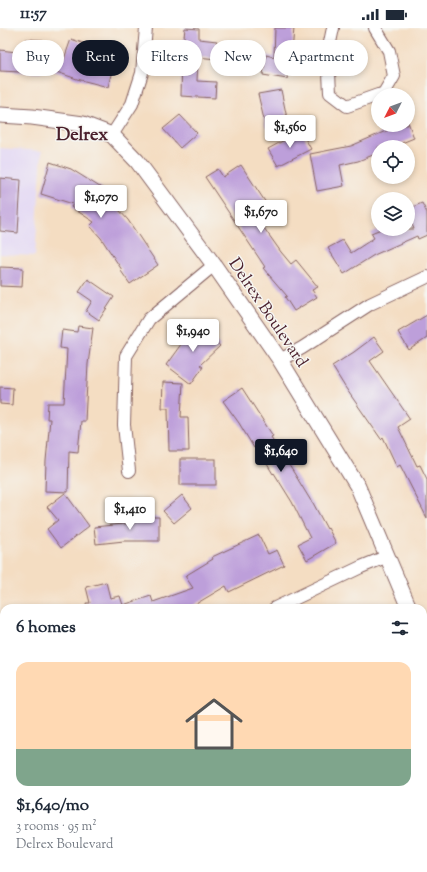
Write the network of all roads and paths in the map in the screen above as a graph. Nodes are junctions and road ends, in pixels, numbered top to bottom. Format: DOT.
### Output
graph roads {
  1 [pos="146,28"];
  2 [pos="333,28"];
  3 [pos="375,28"];
  4 [pos="387,88"];
  5 [pos="371,97"];
  6 [pos="0,115"];
  7 [pos="112,135"];
  8 [pos="214,265"];
  9 [pos="427,277"];
  10 [pos="280,360"];
  11 [pos="129,470"];
  12 [pos="388,556"];
  13 [pos="283,604"];
  14 [pos="407,604"];
  1 -- 7 [label="street"];
  2 -- 5 [label="street"];
  3 -- 4 [label="street"];
  6 -- 7 [label="street, Delrex Boulevard"];
  7 -- 8 [label="street, Delrex Boulevard"];
  8 -- 10 [label="street, Delrex Boulevard"];
  8 -- 11 [label="street"];
  9 -- 10 [label="street"];
  10 -- 12 [label="street, Delrex Boulevard"];
  12 -- 13 [label="street"];
  12 -- 14 [label="street, Delrex Boulevard"];
}
